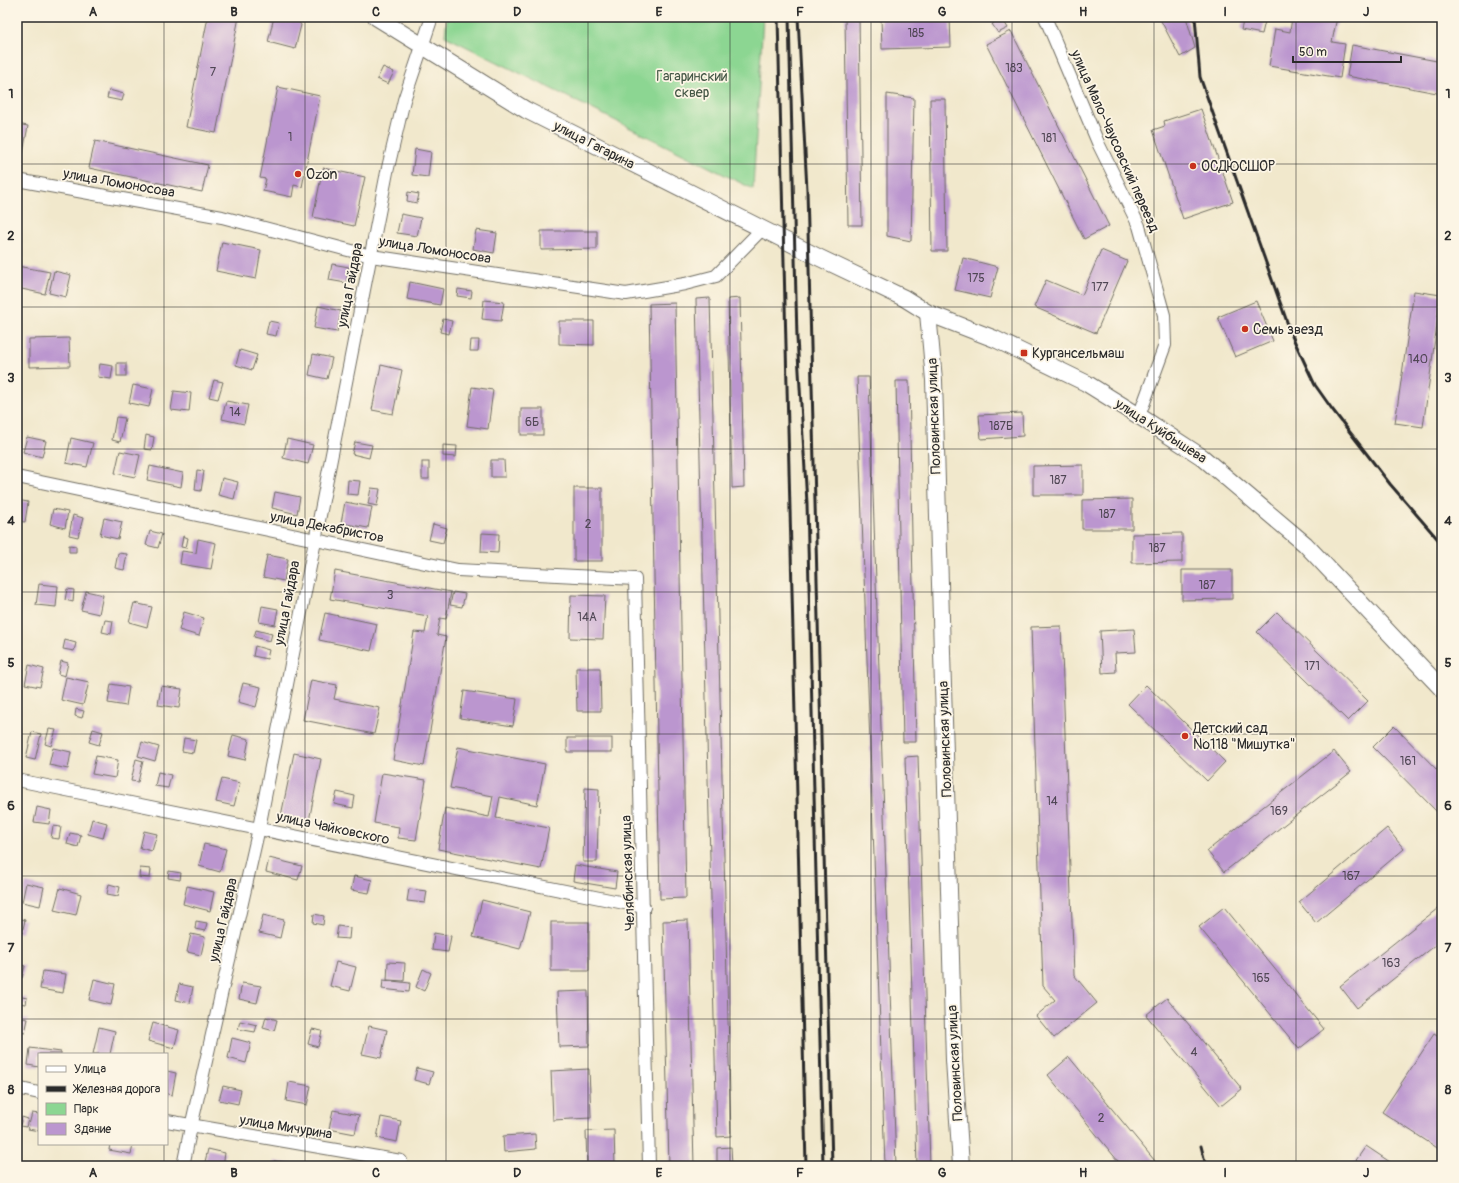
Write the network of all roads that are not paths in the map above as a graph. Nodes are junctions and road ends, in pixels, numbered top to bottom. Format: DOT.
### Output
graph roads {
  1 [pos="376,17"];
  2 [pos="432,17"];
  3 [pos="1045,17"];
  4 [pos="422,46"];
  5 [pos="17,180"];
  6 [pos="762,229"];
  7 [pos="371,256"];
  8 [pos="820,258"];
  9 [pos="928,313"];
  10 [pos="1139,416"];
  11 [pos="17,477"];
  12 [pos="314,539"];
  13 [pos="635,579"];
  14 [pos="1442,689"];
  15 [pos="17,780"];
  16 [pos="259,828"];
  17 [pos="644,907"];
  18 [pos="17,1088"];
  19 [pos="38,1093"];
  20 [pos="168,1121"];
  21 [pos="190,1127"];
  22 [pos="401,1160"];
  23 [pos="183,1166"];
  24 [pos="649,1166"];
  25 [pos="961,1166"];
  1 -- 4 [label="main road, улица Гагарина"];
  2 -- 4 [label="street, улица Гайдара"];
  3 -- 10 [label="street, улица Мало-Чаусовский переезд"];
  4 -- 6 [label="main road, улица Гагарина"];
  4 -- 7 [label="street, улица Гайдара"];
  5 -- 7 [label="street, улица Ломоносова"];
  6 -- 7 [label="street, улица Ломоносова"];
  6 -- 8 [label="main road, улица Гагарина"];
  7 -- 12 [label="street, улица Гайдара"];
  8 -- 9 [label="main road, улица Куйбышева"];
  9 -- 10 [label="main road, улица Куйбышева"];
  9 -- 25 [label="main road, Половинская улица"];
  10 -- 14 [label="main road, улица Куйбышева"];
  11 -- 12 [label="street, улица Декабристов"];
  12 -- 13 [label="street, улица Декабристов"];
  12 -- 16 [label="street, улица Гайдара"];
  13 -- 17 [label="street, Челябинская улица"];
  15 -- 16 [label="street, улица Чайковского"];
  16 -- 17 [label="street, улица Чайковского"];
  16 -- 21 [label="street, улица Гайдара"];
  17 -- 24 [label="street, Челябинская улица"];
  18 -- 19 [label="street"];
  20 -- 21 [label="street, улица Мичурина"];
  21 -- 22 [label="street, улица Мичурина"];
  21 -- 23 [label="street, улица Гайдара"];
}
